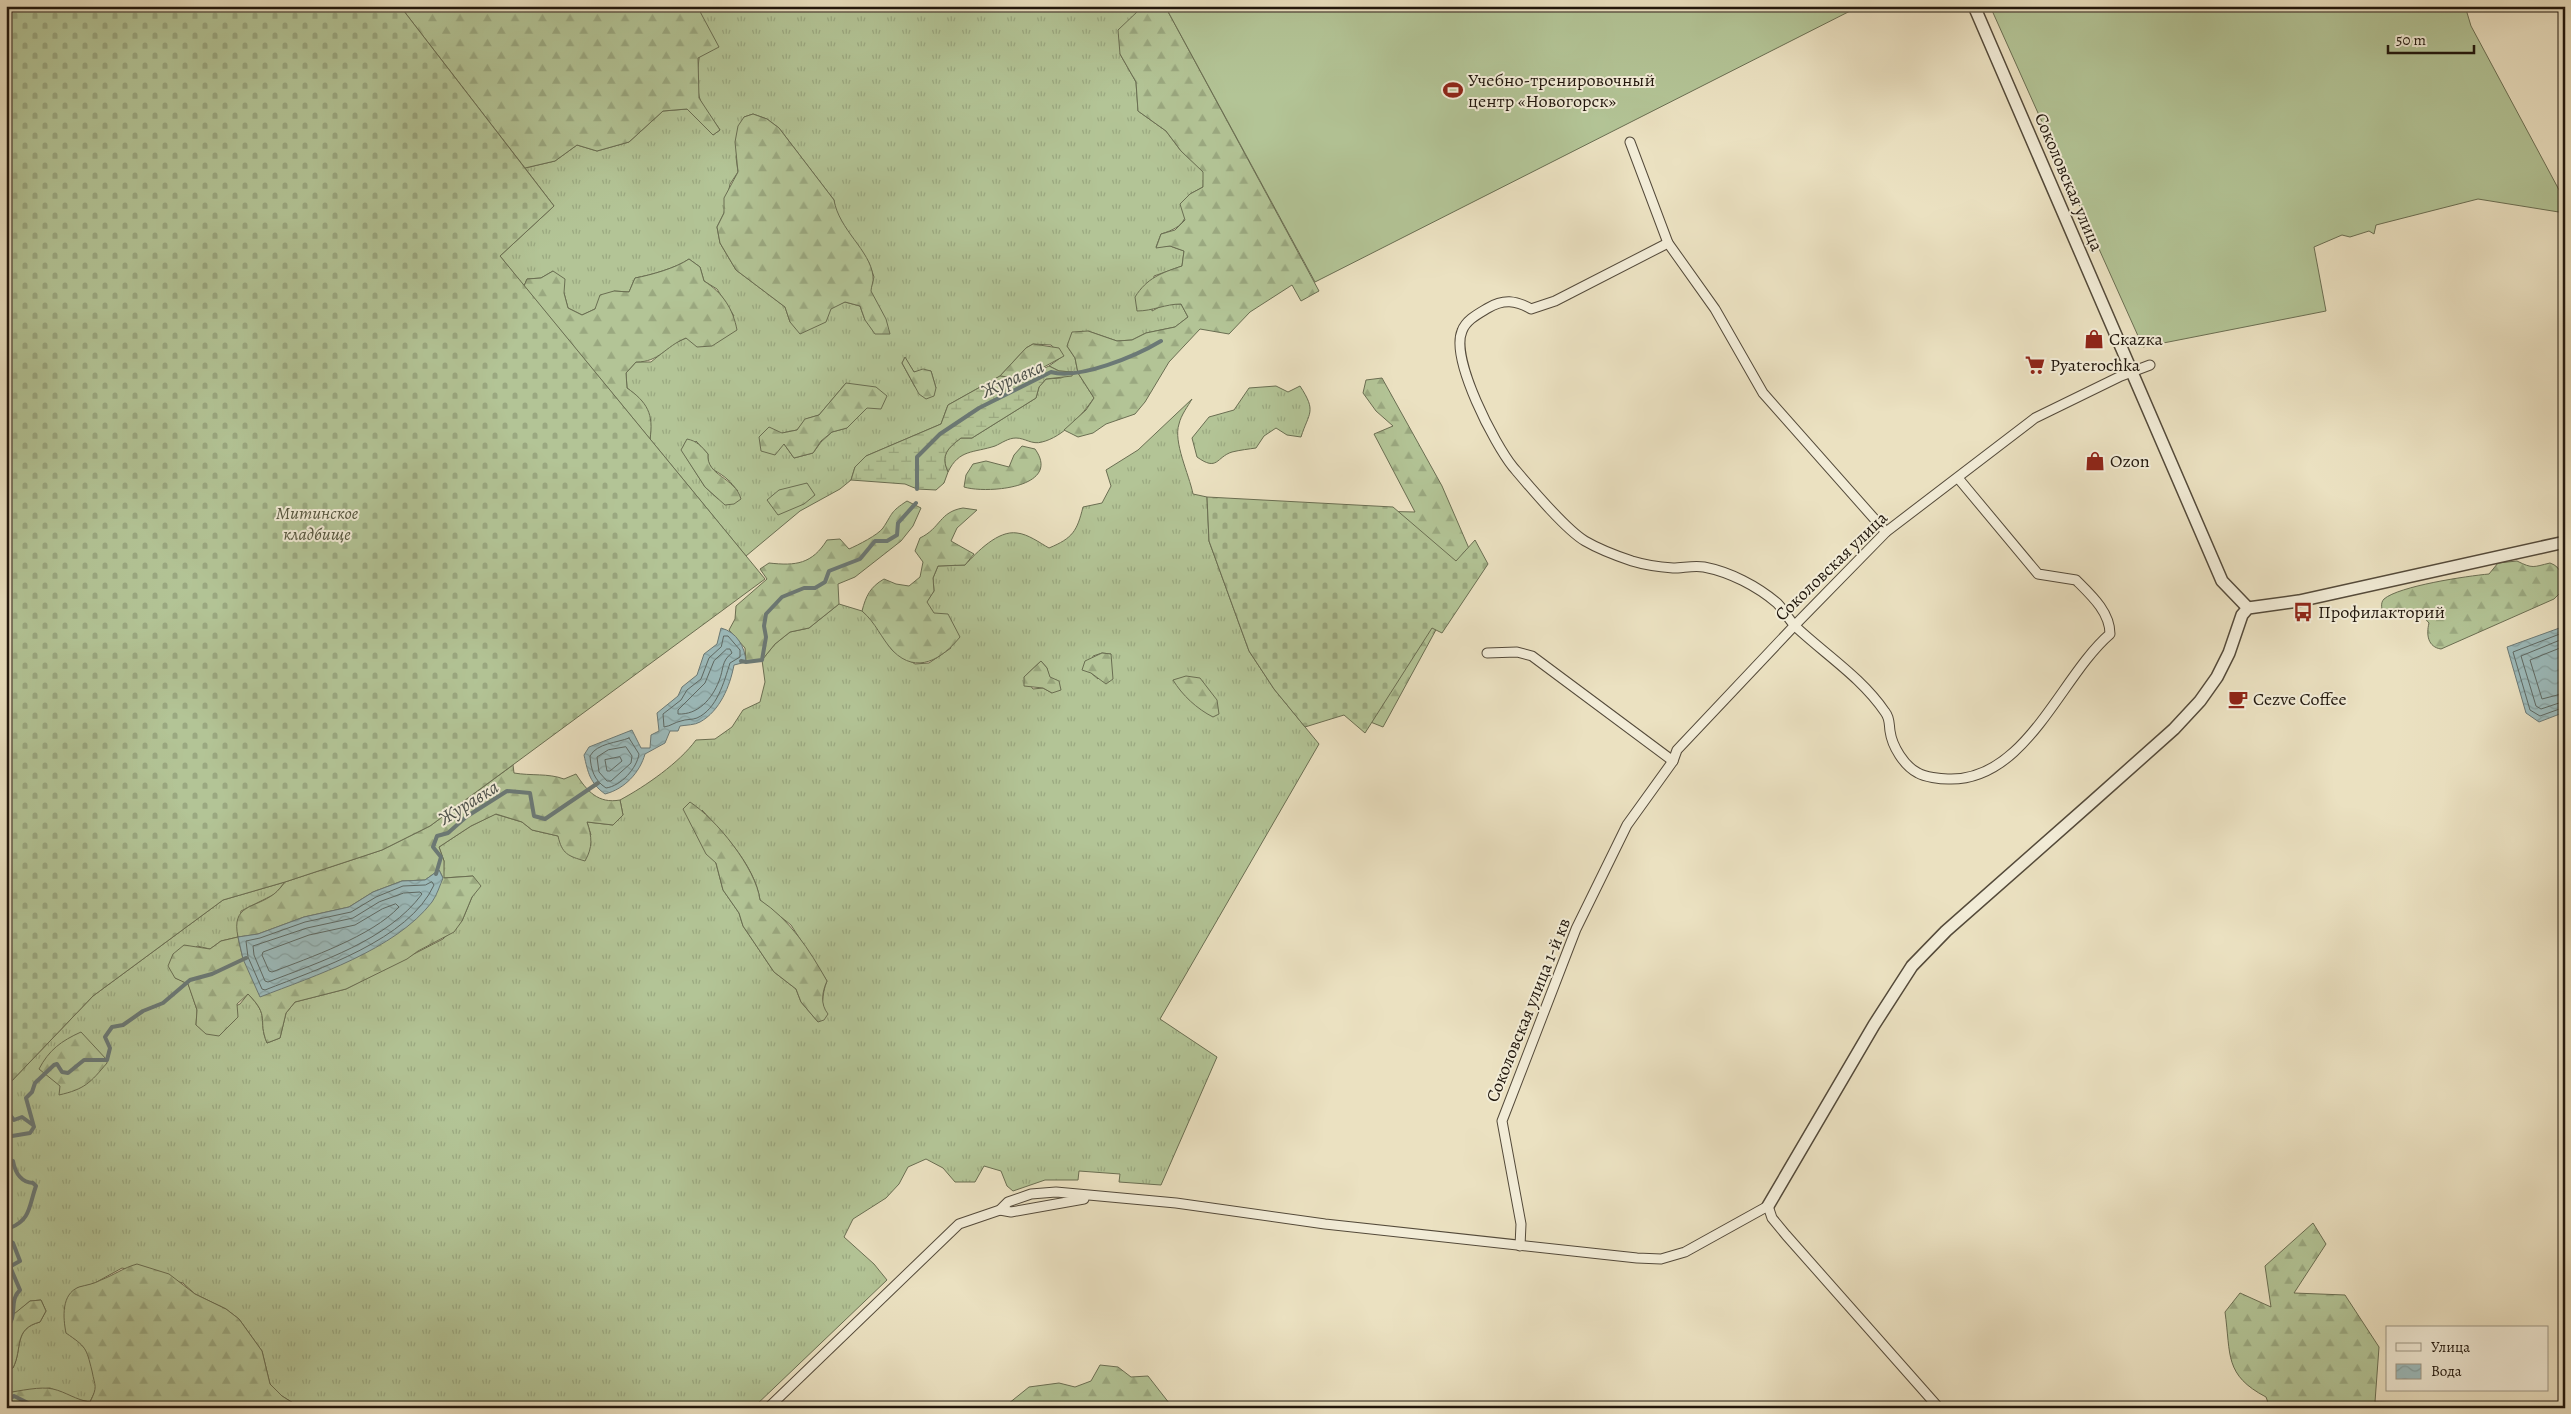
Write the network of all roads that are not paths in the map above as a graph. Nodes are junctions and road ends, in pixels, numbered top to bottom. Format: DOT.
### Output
graph roads {
  1 [pos="1974,6"];
  2 [pos="1630,142"];
  3 [pos="1668,243"];
  4 [pos="2150,365"];
  5 [pos="2132,372"];
  6 [pos="1958,478"];
  7 [pos="1886,532"];
  8 [pos="2565,542"];
  9 [pos="2248,608"];
  10 [pos="1794,625"];
  11 [pos="1487,653"];
  12 [pos="1673,761"];
  13 [pos="1627,825"];
  14 [pos="1094,1197"];
  15 [pos="1768,1206"];
  16 [pos="1000,1210"];
  17 [pos="1520,1246"];
  18 [pos="768,1408"];
  19 [pos="1939,1408"];
  1 -- 5 [label="street, Соколовская улица"];
  2 -- 3 [label="street"];
  3 -- 7 [label="street"];
  3 -- 10 [label="street"];
  4 -- 5 [label="street, Соколовская улица"];
  5 -- 6 [label="street, Соколовская улица"];
  5 -- 9 [label="street, Соколовская улица"];
  6 -- 7 [label="street, Соколовская улица"];
  6 -- 10 [label="street"];
  7 -- 10 [label="street, Соколовская улица"];
  8 -- 9 [label="street"];
  9 -- 15 [label="street"];
  10 -- 12 [label="street, Соколовская улица"];
  11 -- 12 [label="street"];
  12 -- 13 [label="street, Соколовская улица"];
  13 -- 17 [label="street, Соколовская улица 1-й кв"];
  14 -- 16 [label="street"];
  14 -- 16 [label="street"];
  14 -- 17 [label="street"];
  15 -- 17 [label="street"];
  15 -- 19 [label="street"];
  16 -- 18 [label="street"];
}
